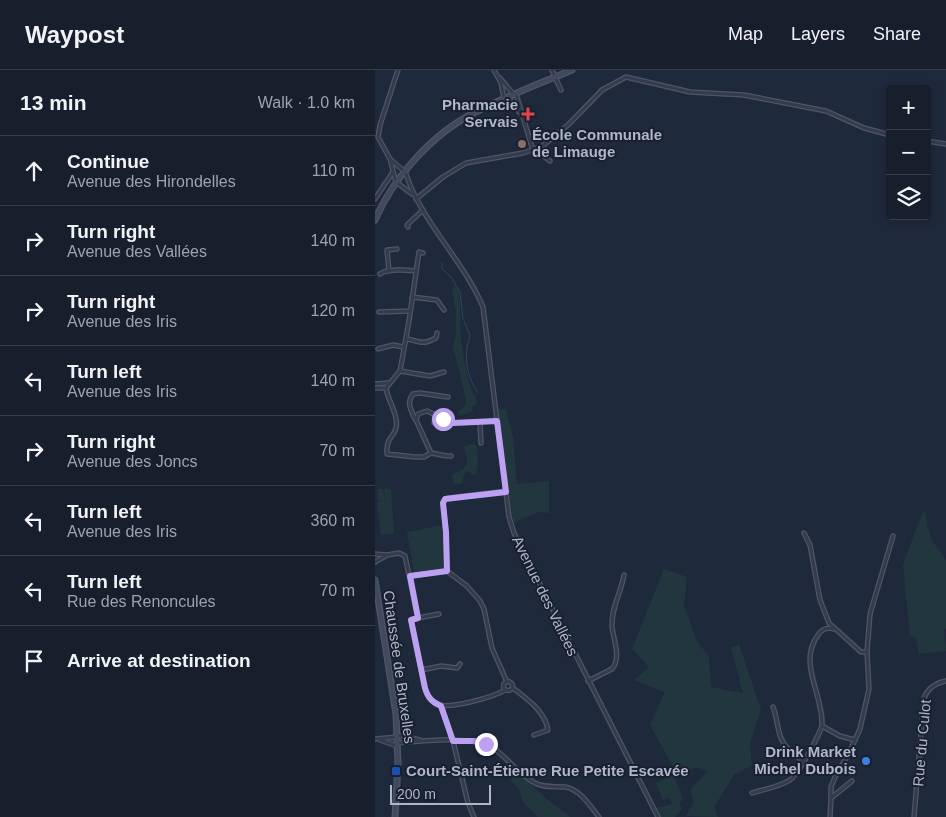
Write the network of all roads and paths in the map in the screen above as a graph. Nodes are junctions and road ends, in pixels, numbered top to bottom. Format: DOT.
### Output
graph roads {
  1 [pos="398,70"];
  2 [pos="494,70"];
  3 [pos="552,70"];
  4 [pos="572,70"];
  5 [pos="498,75"];
  6 [pos="555,77"];
  7 [pos="561,90"];
  8 [pos="515,94"];
  9 [pos="506,98"];
  10 [pos="522,116"];
  11 [pos="886,134"];
  12 [pos="931,142"];
  13 [pos="946,144"];
  14 [pos="535,149"];
  15 [pos="390,159"];
  16 [pos="550,161"];
  17 [pos="405,170"];
  18 [pos="394,171"];
  19 [pos="396,182"];
  20 [pos="415,198"];
  21 [pos="375,199"];
  22 [pos="423,210"];
  23 [pos="375,220"];
  24 [pos="408,227"];
  25 [pos="397,249"];
  26 [pos="423,253"];
  27 [pos="389,271"];
  28 [pos="415,271"];
  29 [pos="380,274"];
  30 [pos="436,295"];
  31 [pos="412,297"];
  32 [pos="437,300"];
  33 [pos="444,310"];
  34 [pos="410,311"];
  35 [pos="379,312"];
  36 [pos="437,333"];
  37 [pos="406,338"];
  38 [pos="404,347"];
  39 [pos="378,349"];
  40 [pos="400,371"];
  41 [pos="444,372"];
  42 [pos="389,383"];
  43 [pos="375,384"];
  44 [pos="375,388"];
  45 [pos="385,388"];
  46 [pos="448,397"];
  47 [pos="435,415"];
  48 [pos="415,420"];
  49 [pos="497,421"];
  50 [pos="481,422"];
  51 [pos="444,427"];
  52 [pos="481,443"];
  53 [pos="431,453"];
  54 [pos="451,456"];
  55 [pos="506,492"];
  56 [pos="804,533"];
  57 [pos="893,536"];
  58 [pos="375,554"];
  59 [pos="387,555"];
  60 [pos="375,562"];
  61 [pos="447,571"];
  62 [pos="624,575"];
  63 [pos="410,576"];
  64 [pos="375,580"];
  65 [pos="439,614"];
  66 [pos="418,618"];
  67 [pos="834,629"];
  68 [pos="867,652"];
  69 [pos="460,664"];
  70 [pos="421,670"];
  71 [pos="946,681"];
  72 [pos="507,682"];
  73 [pos="589,682"];
  74 [pos="513,688"];
  75 [pos="505,690"];
  76 [pos="441,706"];
  77 [pos="773,706"];
  78 [pos="822,726"];
  79 [pos="534,735"];
  80 [pos="397,736"];
  81 [pos="376,740"];
  82 [pos="423,740"];
  83 [pos="855,740"];
  84 [pos="453,741"];
  85 [pos="398,745"];
  86 [pos="803,761"];
  87 [pos="852,781"];
  88 [pos="753,793"];
  89 [pos="831,798"];
  90 [pos="395,817"];
  91 [pos="474,817"];
  92 [pos="599,817"];
  93 [pos="658,817"];
  94 [pos="830,817"];
  95 [pos="914,817"];
  1 -- 15 [label="street"];
  2 -- 5 [label="street"];
  3 -- 6 [label="street"];
  4 -- 6 [label="main road"];
  5 -- 8 [label="street"];
  5 -- 9 [label="street"];
  6 -- 7 [label="street"];
  6 -- 8 [label="main road"];
  8 -- 9 [label="main road"];
  8 -- 10 [label="street"];
  9 -- 10 [label="street"];
  9 -- 17 [label="main road"];
  10 -- 14 [label="street"];
  11 -- 14 [label="street"];
  12 -- 13 [label="street"];
  14 -- 16 [label="street"];
  14 -- 20 [label="street"];
  15 -- 17 [label="street"];
  15 -- 18 [label="street"];
  17 -- 19 [label="main road"];
  17 -- 20 [label="street, Avenue des Vallées"];
  18 -- 19 [label="street"];
  18 -- 21 [label="street"];
  19 -- 20 [label="street, Avenue des Vallées"];
  19 -- 23 [label="main road"];
  20 -- 22 [label="street, Avenue des Vallées"];
  22 -- 24 [label="street"];
  22 -- 49 [label="street, Avenue des Vallées"];
  25 -- 27 [label="street"];
  26 -- 28 [label="street"];
  27 -- 28 [label="street"];
  27 -- 29 [label="street"];
  28 -- 31 [label="street"];
  30 -- 32 [label="street"];
  31 -- 32 [label="street"];
  31 -- 34 [label="street"];
  32 -- 33 [label="street"];
  34 -- 35 [label="street"];
  34 -- 37 [label="street"];
  36 -- 37 [label="street"];
  37 -- 38 [label="street"];
  38 -- 39 [label="street"];
  38 -- 40 [label="street"];
  40 -- 41 [label="street"];
  40 -- 42 [label="street"];
  42 -- 43 [label="street"];
  42 -- 45 [label="street"];
  44 -- 45 [label="street"];
  45 -- 53 [label="street"];
  46 -- 48 [label="street"];
  47 -- 48 [label="street"];
  47 -- 50 [label="street"];
  47 -- 51 [label="street"];
  48 -- 53 [label="street"];
  49 -- 50 [label="street"];
  49 -- 55 [label="street, Avenue des Vallées"];
  50 -- 52 [label="street"];
  53 -- 54 [label="street"];
  55 -- 61 [label="street"];
  55 -- 73 [label="street, Avenue des Vallées"];
  56 -- 67 [label="street"];
  57 -- 68 [label="street"];
  58 -- 59 [label="street"];
  59 -- 60 [label="street"];
  59 -- 63 [label="street"];
  61 -- 63 [label="street"];
  61 -- 72 [label="street"];
  62 -- 73 [label="street"];
  63 -- 66 [label="street"];
  64 -- 80 [label="main road, Chaussée de Bruxelles"];
  65 -- 66 [label="street"];
  66 -- 70 [label="street"];
  67 -- 68 [label="street"];
  67 -- 78 [label="street"];
  68 -- 83 [label="street"];
  69 -- 70 [label="street"];
  70 -- 76 [label="street"];
  71 -- 95 [label="street, Rue du Culot"];
  72 -- 74 [label="street"];
  72 -- 75 [label="street"];
  73 -- 93 [label="street, Avenue des Vallées"];
  74 -- 75 [label="street"];
  74 -- 79 [label="street"];
  75 -- 76 [label="street"];
  76 -- 84 [label="street"];
  77 -- 86 [label="street"];
  78 -- 83 [label="street"];
  78 -- 86 [label="street"];
  80 -- 81 [label="street"];
  80 -- 82 [label="street"];
  80 -- 85 [label="main road, Chaussée de Bruxelles"];
  81 -- 85 [label="street"];
  82 -- 84 [label="street"];
  82 -- 85 [label="street"];
  83 -- 89 [label="street"];
  84 -- 91 [label="street"];
  84 -- 92 [label="street"];
  85 -- 90 [label="main road, Chaussée de Bruxelles"];
  86 -- 88 [label="street"];
  87 -- 89 [label="street"];
  89 -- 94 [label="street"];
}
